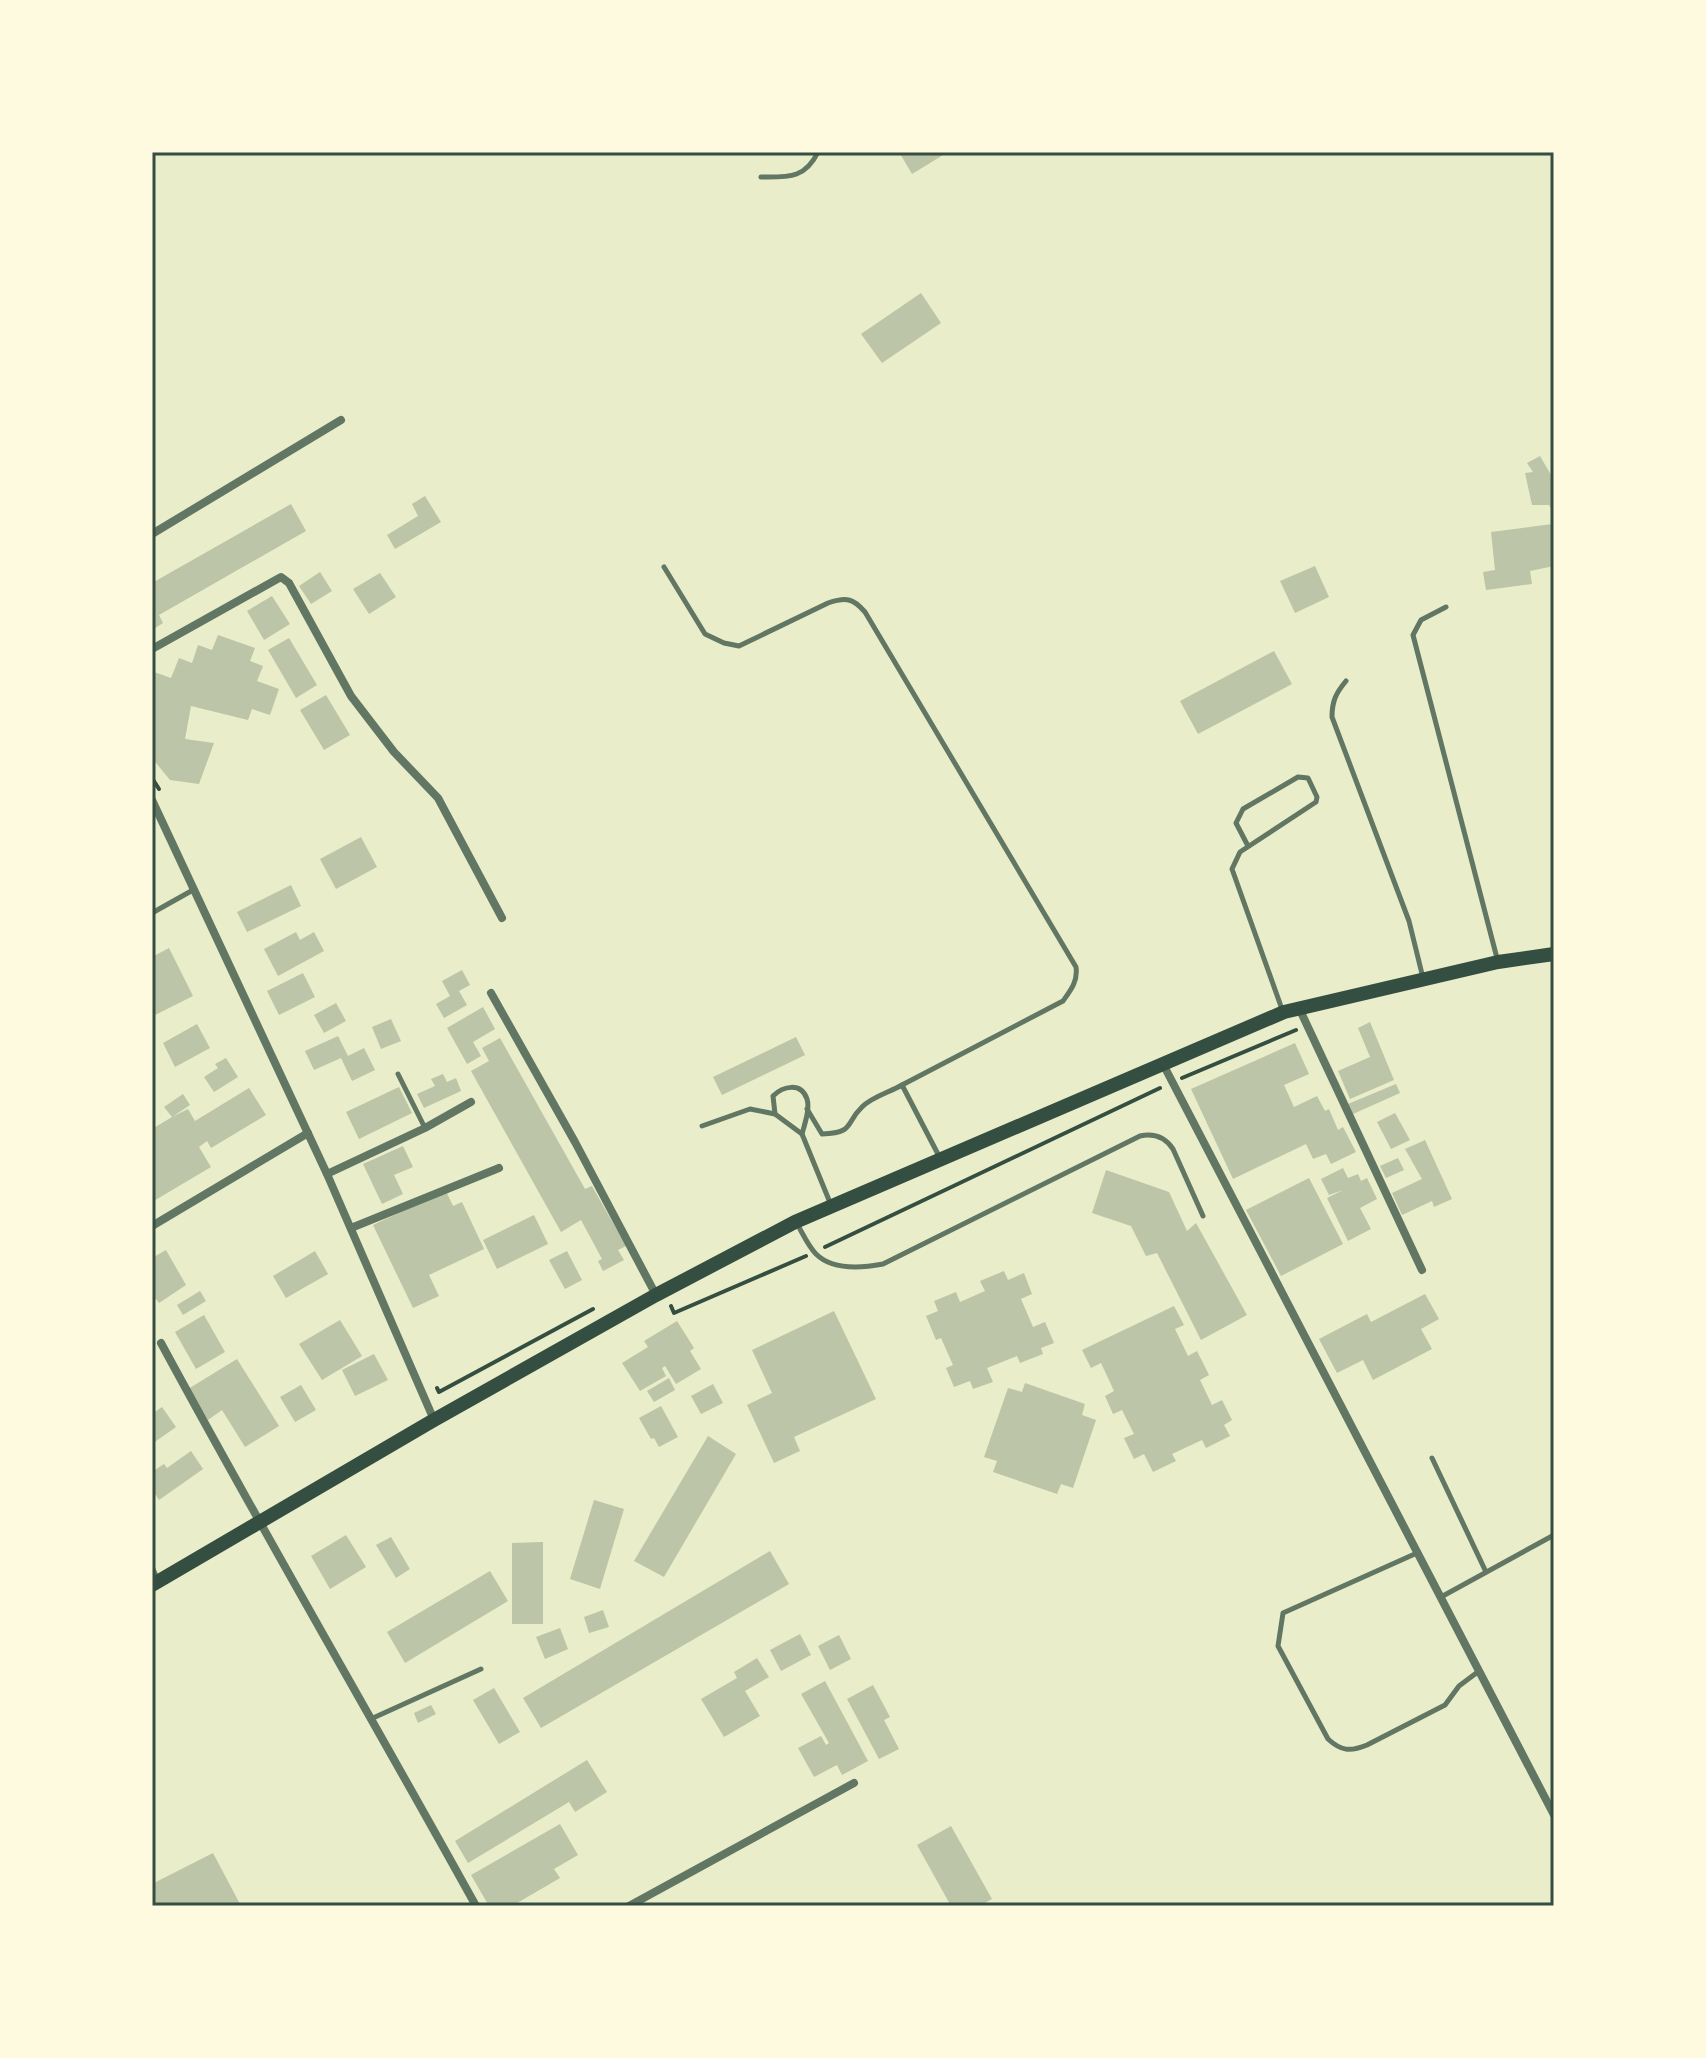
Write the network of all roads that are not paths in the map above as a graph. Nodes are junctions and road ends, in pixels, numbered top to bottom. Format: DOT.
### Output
graph roads {
  1 [pos="818,152"];
  2 [pos="761,177"];
  3 [pos="341,420"];
  4 [pos="152,534"];
  5 [pos="664,567"];
  6 [pos="1446,607"];
  7 [pos="152,649"];
  8 [pos="1346,681"];
  9 [pos="152,800"];
  10 [pos="1248,846"];
  11 [pos="193,890"];
  12 [pos="152,913"];
  13 [pos="502,918"];
  14 [pos="1554,954"];
  15 [pos="1498,962"];
  16 [pos="1424,979"];
  17 [pos="491,993"];
  18 [pos="1299,1008"];
  19 [pos="1284,1012"];
  20 [pos="1163,1063"];
  21 [pos="398,1074"];
  22 [pos="902,1085"];
  23 [pos="471,1102"];
  24 [pos="807,1109"];
  25 [pos="775,1114"];
  26 [pos="702,1126"];
  27 [pos="425,1128"];
  28 [pos="308,1133"];
  29 [pos="802,1134"];
  30 [pos="941,1159"];
  31 [pos="499,1168"];
  32 [pos="327,1174"];
  33 [pos="831,1206"];
  34 [pos="1203,1216"];
  35 [pos="795,1222"];
  36 [pos="152,1226"];
  37 [pos="351,1228"];
  38 [pos="1422,1270"];
  39 [pos="660,1294"];
  40 [pos="161,1343"];
  41 [pos="434,1420"];
  42 [pos="1432,1458"];
  43 [pos="261,1522"];
  44 [pos="1554,1535"];
  45 [pos="1418,1553"];
  46 [pos="1486,1572"];
  47 [pos="154,1578"];
  48 [pos="1441,1597"];
  49 [pos="481,1669"];
  50 [pos="1479,1671"];
  51 [pos="373,1718"];
  52 [pos="854,1783"];
  53 [pos="1554,1815"];
  54 [pos="476,1906"];
  55 [pos="629,1906"];
  1 -- 2 [label="lane"];
  3 -- 4 [label="street"];
  5 -- 22 [label="lane"];
  6 -- 15 [label="lane"];
  7 -- 13 [label="street"];
  8 -- 16 [label="lane"];
  9 -- 11 [label="street"];
  10 -- 10 [label="lane"];
  10 -- 19 [label="lane"];
  11 -- 12 [label="lane"];
  11 -- 28 [label="street"];
  14 -- 15 [label="main road"];
  15 -- 16 [label="main road"];
  16 -- 18 [label="main road"];
  17 -- 39 [label="street"];
  18 -- 19 [label="main road"];
  18 -- 38 [label="street"];
  19 -- 20 [label="main road"];
  20 -- 30 [label="main road"];
  20 -- 45 [label="street"];
  21 -- 27 [label="lane"];
  22 -- 24 [label="lane"];
  22 -- 30 [label="lane"];
  23 -- 27 [label="street"];
  24 -- 25 [label="lane"];
  24 -- 29 [label="lane"];
  25 -- 26 [label="lane"];
  25 -- 29 [label="lane"];
  27 -- 32 [label="street"];
  28 -- 32 [label="street"];
  28 -- 36 [label="street"];
  29 -- 33 [label="lane"];
  30 -- 33 [label="main road"];
  31 -- 37 [label="street"];
  32 -- 37 [label="street"];
  33 -- 35 [label="main road"];
  34 -- 35 [label="lane"];
  35 -- 39 [label="main road"];
  37 -- 41 [label="street"];
  39 -- 41 [label="main road"];
  40 -- 43 [label="street"];
  41 -- 43 [label="main road"];
  42 -- 46 [label="lane"];
  43 -- 47 [label="main road"];
  43 -- 51 [label="street"];
  44 -- 46 [label="lane"];
  45 -- 48 [label="street"];
  45 -- 50 [label="lane"];
  46 -- 48 [label="lane"];
  48 -- 50 [label="street"];
  49 -- 51 [label="lane"];
  50 -- 53 [label="street"];
  51 -- 54 [label="street"];
  52 -- 55 [label="street"];
}
